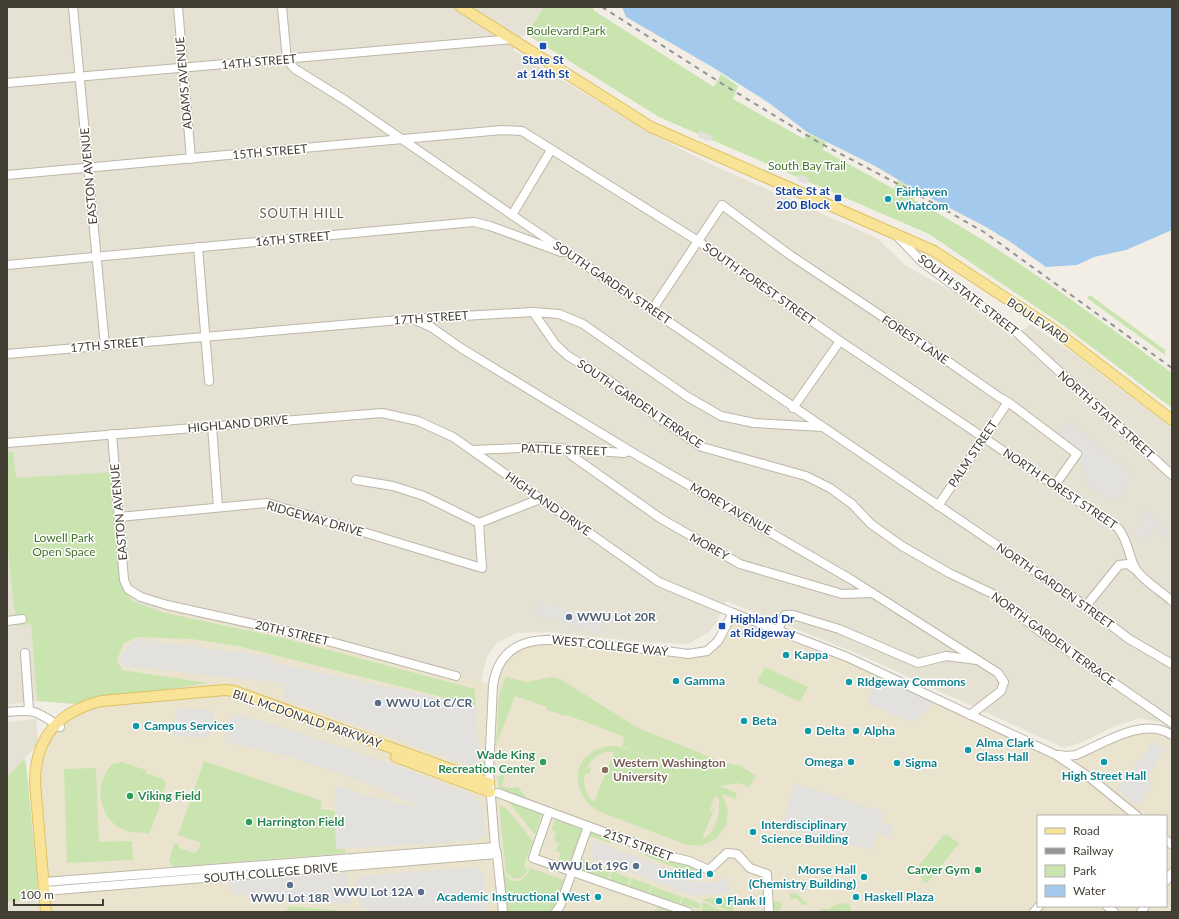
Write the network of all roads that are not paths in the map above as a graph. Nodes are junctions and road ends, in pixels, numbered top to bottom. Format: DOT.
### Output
graph roads {
  1 [pos="74,7"];
  2 [pos="178,7"];
  3 [pos="282,7"];
  4 [pos="461,7"];
  5 [pos="512,39"];
  6 [pos="287,60"];
  7 [pos="184,69"];
  8 [pos="80,78"];
  9 [pos="7,83"];
  10 [pos="531,137"];
  11 [pos="403,139"];
  12 [pos="551,150"];
  13 [pos="191,158"];
  14 [pos="88,168"];
  15 [pos="7,175"];
  16 [pos="512,216"];
  17 [pos="896,235"];
  18 [pos="698,241"];
  19 [pos="198,247"];
  20 [pos="96,257"];
  21 [pos="573,257"];
  22 [pos="7,265"];
  23 [pos="652,310"];
  24 [pos="533,312"];
  25 [pos="412,319"];
  26 [pos="206,336"];
  27 [pos="840,341"];
  28 [pos="105,346"];
  29 [pos="7,354"];
  30 [pos="1041,355"];
  31 [pos="209,381"];
  32 [pos="1008,402"];
  33 [pos="793,408"];
  34 [pos="1172,420"];
  35 [pos="212,426"];
  36 [pos="825,427"];
  37 [pos="112,434"];
  38 [pos="984,438"];
  39 [pos="7,443"];
  40 [pos="472,450"];
  41 [pos="568,450"];
  42 [pos="630,451"];
  43 [pos="1172,475"];
  44 [pos="356,480"];
  45 [pos="1055,485"];
  46 [pos="540,498"];
  47 [pos="938,506"];
  48 [pos="218,507"];
  49 [pos="119,517"];
  50 [pos="479,523"];
  51 [pos="1128,544"];
  52 [pos="908,550"];
  53 [pos="1119,565"];
  54 [pos="1138,572"];
  55 [pos="128,589"];
  56 [pos="873,593"];
  57 [pos="1172,601"];
  58 [pos="1086,606"];
  59 [pos="734,613"];
  60 [pos="22,620"];
  61 [pos="7,621"];
  62 [pos="778,630"];
  63 [pos="25,653"];
  64 [pos="979,660"];
  65 [pos="1172,664"];
  66 [pos="456,676"];
  67 [pos="29,710"];
  68 [pos="7,712"];
  69 [pos="970,715"];
  70 [pos="1172,722"];
  71 [pos="57,726"];
  72 [pos="1172,735"];
  73 [pos="1084,752"];
  74 [pos="1056,755"];
  75 [pos="1085,774"];
  76 [pos="492,789"];
  77 [pos="549,812"];
  78 [pos="1136,815"];
  79 [pos="588,826"];
  80 [pos="496,850"];
  81 [pos="572,872"];
  82 [pos="47,886"];
  83 [pos="46,912"];
  84 [pos="52,912"];
  85 [pos="503,912"];
  86 [pos="556,912"];
  87 [pos="688,912"];
  88 [pos="769,912"];
  1 -- 8 [label="street, EASTON AVENUE"];
  2 -- 7 [label="street, ADAMS AVENUE"];
  3 -- 6 [label="street"];
  4 -- 5 [label="main road, BOULEVARD"];
  5 -- 6 [label="street, 14TH STREET"];
  5 -- 17 [label="main road, BOULEVARD"];
  6 -- 7 [label="street, 14TH STREET"];
  6 -- 11 [label="street, SOUTH GARDEN STREET"];
  7 -- 8 [label="street, 14TH STREET"];
  7 -- 13 [label="street, ADAMS AVENUE"];
  8 -- 9 [label="street, 14TH STREET"];
  8 -- 14 [label="street, EASTON AVENUE"];
  10 -- 11 [label="street, 15TH STREET"];
  10 -- 12 [label="street, SOUTH FOREST STREET"];
  11 -- 13 [label="street, 15TH STREET"];
  11 -- 16 [label="street, SOUTH GARDEN STREET"];
  12 -- 16 [label="street"];
  12 -- 18 [label="street, SOUTH FOREST STREET"];
  13 -- 14 [label="street, 15TH STREET"];
  14 -- 15 [label="street, 15TH STREET"];
  14 -- 20 [label="street, EASTON AVENUE"];
  16 -- 21 [label="street, SOUTH GARDEN STREET"];
  17 -- 30 [label="street, SOUTH STATE STREET"];
  17 -- 34 [label="main road, BOULEVARD"];
  18 -- 23 [label="street"];
  18 -- 27 [label="street, SOUTH FOREST STREET"];
  18 -- 32 [label="street, FOREST LANE"];
  19 -- 20 [label="street, 16TH STREET"];
  19 -- 21 [label="street, 16TH STREET"];
  19 -- 26 [label="street"];
  20 -- 22 [label="street, 16TH STREET"];
  20 -- 28 [label="street, EASTON AVENUE"];
  21 -- 23 [label="street, SOUTH GARDEN STREET"];
  23 -- 33 [label="street, SOUTH GARDEN STREET"];
  24 -- 25 [label="street, 17TH STREET"];
  24 -- 36 [label="street, 17TH STREET"];
  24 -- 52 [label="street, SOUTH GARDEN TERRACE"];
  25 -- 26 [label="street, 17TH STREET"];
  25 -- 42 [label="street, MOREY AVENUE"];
  26 -- 28 [label="street, 17TH STREET"];
  26 -- 31 [label="street"];
  27 -- 33 [label="street"];
  27 -- 38 [label="street, SOUTH FOREST STREET"];
  28 -- 29 [label="street, 17TH STREET"];
  30 -- 43 [label="street, NORTH STATE STREET"];
  32 -- 38 [label="street, PALM STREET"];
  32 -- 45 [label="street, FOREST LANE"];
  33 -- 36 [label="street, SOUTH GARDEN STREET"];
  35 -- 37 [label="street, HIGHLAND DRIVE"];
  35 -- 40 [label="street, HIGHLAND DRIVE"];
  35 -- 48 [label="street"];
  36 -- 47 [label="street, SOUTH GARDEN STREET"];
  37 -- 39 [label="street, HIGHLAND DRIVE"];
  37 -- 49 [label="street, EASTON AVENUE"];
  38 -- 45 [label="street, NORTH FOREST STREET"];
  38 -- 47 [label="street, PALM STREET"];
  40 -- 41 [label="street, PATTLE STREET"];
  40 -- 46 [label="street, HIGHLAND DRIVE"];
  41 -- 42 [label="street, PATTLE STREET"];
  41 -- 56 [label="street, MOREY"];
  42 -- 56 [label="street, MOREY AVENUE"];
  44 -- 50 [label="street"];
  45 -- 51 [label="street, NORTH FOREST STREET"];
  46 -- 50 [label="street"];
  46 -- 59 [label="street, HIGHLAND DRIVE"];
  47 -- 58 [label="street, NORTH GARDEN STREET"];
  48 -- 49 [label="street, RIDGEWAY DRIVE"];
  48 -- 50 [label="street, RIDGEWAY DRIVE"];
  49 -- 55 [label="street, EASTON AVENUE"];
  51 -- 53 [label="street"];
  51 -- 54 [label="street, NORTH FOREST STREET"];
  52 -- 70 [label="street, NORTH GARDEN TERRACE"];
  53 -- 54 [label="street"];
  53 -- 58 [label="street"];
  54 -- 57 [label="street, NORTH FOREST STREET"];
  55 -- 66 [label="street, 20TH STREET"];
  56 -- 64 [label="street, MOREY AVENUE"];
  58 -- 65 [label="street, NORTH GARDEN STREET"];
  59 -- 62 [label="street, HIGHLAND DRIVE"];
  59 -- 76 [label="street, WEST COLLEGE WAY"];
  60 -- 61 [label="street"];
  62 -- 64 [label="street"];
  62 -- 69 [label="street, HIGHLAND DRIVE"];
  63 -- 67 [label="street"];
  64 -- 69 [label="street, MOREY AVENUE"];
  67 -- 68 [label="street"];
  67 -- 71 [label="street"];
  69 -- 74 [label="street, HIGHLAND DRIVE"];
  71 -- 76 [label="main road, BILL MCDONALD PARKWAY"];
  71 -- 82 [label="main road, BILL MCDONALD PARKWAY"];
  72 -- 73 [label="street"];
  73 -- 74 [label="street"];
  73 -- 75 [label="street"];
  74 -- 75 [label="street, HIGHLAND DRIVE"];
  75 -- 78 [label="street, HIGHLAND DRIVE"];
  76 -- 77 [label="street, 21ST STREET"];
  76 -- 80 [label="street, WEST COLLEGE WAY"];
  77 -- 79 [label="street, 21ST STREET"];
  77 -- 81 [label="street"];
  79 -- 81 [label="street"];
  79 -- 88 [label="street, 21ST STREET"];
  80 -- 82 [label="street, SOUTH COLLEGE DRIVE"];
  80 -- 85 [label="street, WEST COLLEGE WAY"];
  81 -- 86 [label="street"];
  81 -- 87 [label="street"];
  82 -- 83 [label="main road, BILL MCDONALD PARKWAY"];
  82 -- 84 [label="main road, BILL MCDONALD PARKWAY"];
}
